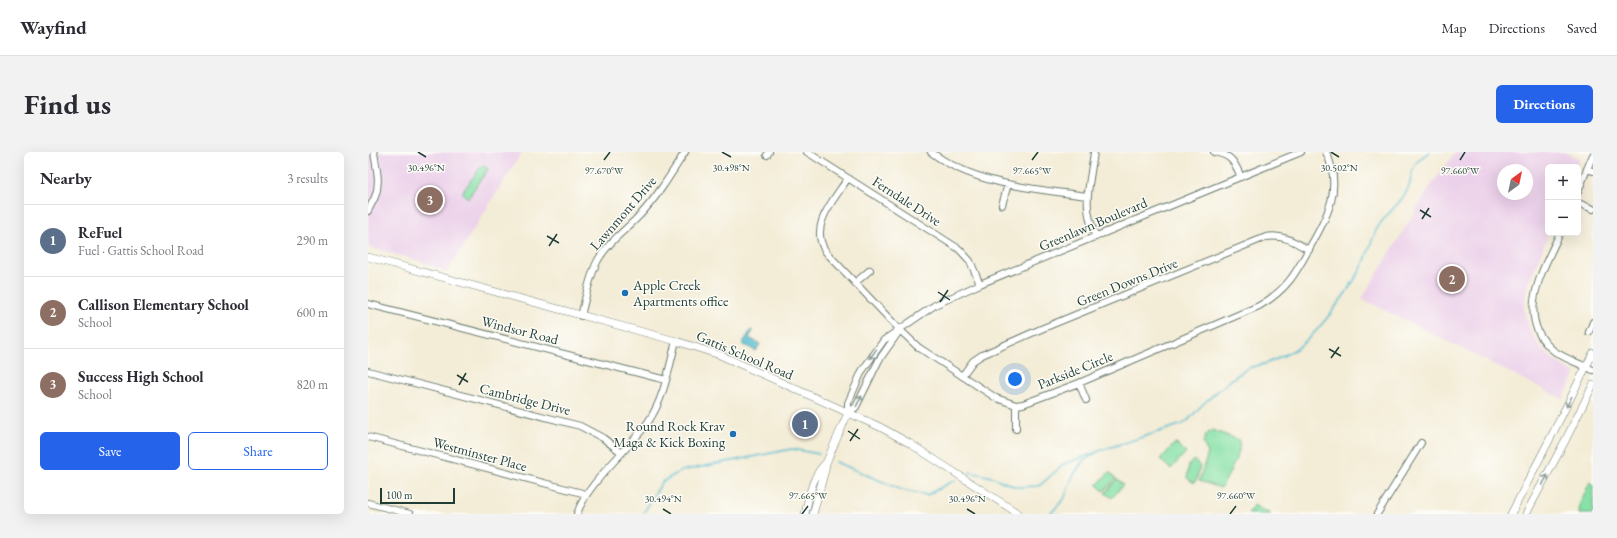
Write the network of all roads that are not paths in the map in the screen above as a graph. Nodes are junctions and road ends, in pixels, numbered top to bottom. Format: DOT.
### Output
graph roads {
  1 [pos="374,152"];
  2 [pos="685,152"];
  3 [pos="807,152"];
  4 [pos="931,152"];
  5 [pos="1094,152"];
  6 [pos="1214,152"];
  7 [pos="1301,152"];
  8 [pos="1326,152"];
  9 [pos="1593,155"];
  10 [pos="1590,170"];
  11 [pos="1240,177"];
  12 [pos="848,178"];
  13 [pos="1008,184"];
  14 [pos="1581,186"];
  15 [pos="1087,196"];
  16 [pos="1581,204"];
  17 [pos="1002,206"];
  18 [pos="1593,209"];
  19 [pos="368,211"];
  20 [pos="1559,236"];
  21 [pos="1096,237"];
  22 [pos="1309,250"];
  23 [pos="368,257"];
  24 [pos="870,270"];
  25 [pos="855,283"];
  26 [pos="980,284"];
  27 [pos="368,304"];
  28 [pos="581,316"];
  29 [pos="1593,322"];
  30 [pos="900,330"];
  31 [pos="1589,332"];
  32 [pos="676,341"];
  33 [pos="1593,353"];
  34 [pos="1590,368"];
  35 [pos="368,371"];
  36 [pos="962,376"];
  37 [pos="666,380"];
  38 [pos="1079,383"];
  39 [pos="1593,385"];
  40 [pos="1086,400"];
  41 [pos="1016,405"];
  42 [pos="848,413"];
  43 [pos="1016,429"];
  44 [pos="368,437"];
  45 [pos="1421,443"];
  46 [pos="622,453"];
  47 [pos="826,463"];
  48 [pos="586,494"];
  49 [pos="368,503"];
  50 [pos="410,514"];
  51 [pos="577,514"];
  52 [pos="805,514"];
  53 [pos="813,514"];
  54 [pos="1019,514"];
  55 [pos="1377,514"];
  56 [pos="1511,514"];
  57 [pos="1526,514"];
  1 -- 19 [label="street"];
  2 -- 28 [label="street, Lawnmont Drive"];
  3 -- 12 [label="street, Ferndale Drive"];
  4 -- 13 [label="street"];
  5 -- 15 [label="street"];
  6 -- 11 [label="street"];
  7 -- 11 [label="street, Greenlawn Boulevard"];
  8 -- 22 [label="street, Parkside Circle"];
  9 -- 10 [label="street"];
  10 -- 14 [label="street"];
  11 -- 21 [label="street, Greenlawn Boulevard"];
  12 -- 25 [label="street"];
  12 -- 26 [label="street, Ferndale Drive"];
  13 -- 15 [label="street"];
  13 -- 17 [label="street"];
  15 -- 21 [label="street"];
  16 -- 18 [label="street"];
  20 -- 34 [label="street"];
  21 -- 26 [label="street, Greenlawn Boulevard"];
  22 -- 36 [label="street, Green Downs Drive"];
  22 -- 38 [label="street, Parkside Circle"];
  23 -- 28 [label="main road, Gattis School Road"];
  24 -- 25 [label="street"];
  25 -- 30 [label="street"];
  26 -- 30 [label="street, Greenlawn Boulevard"];
  27 -- 37 [label="street, Windsor Road"];
  28 -- 32 [label="main road, Gattis School Road"];
  29 -- 31 [label="street"];
  30 -- 36 [label="street"];
  42 -- 30 [label="street, Greenlawn Boulevard, one-way"];
  30 -- 42 [label="street, Greenlawn Boulevard, one-way"];
  32 -- 37 [label="street"];
  32 -- 42 [label="main road, Gattis School Road"];
  33 -- 34 [label="main road"];
  34 -- 56 [label="main road, one-way"];
  35 -- 46 [label="street, Cambridge Drive"];
  36 -- 41 [label="street"];
  37 -- 46 [label="street"];
  38 -- 40 [label="street"];
  38 -- 41 [label="street, Parkside Circle"];
  57 -- 39 [label="main road, one-way"];
  41 -- 43 [label="street"];
  42 -- 47 [label="main road, Greenlawn Boulevard"];
  42 -- 54 [label="main road, Gattis School Road"];
  44 -- 48 [label="street, Westminster Place"];
  45 -- 55 [label="street"];
  46 -- 48 [label="street"];
  47 -- 52 [label="main road, Greenlawn Boulevard"];
  47 -- 53 [label="main road, Greenlawn Boulevard"];
  48 -- 51 [label="street"];
  49 -- 50 [label="street"];
}
